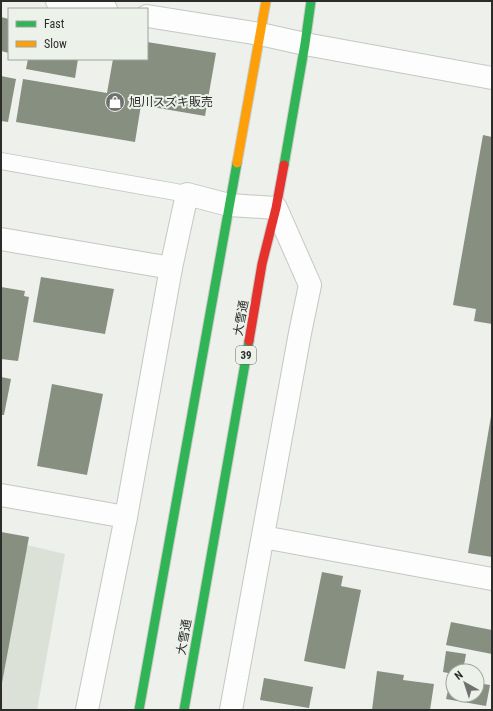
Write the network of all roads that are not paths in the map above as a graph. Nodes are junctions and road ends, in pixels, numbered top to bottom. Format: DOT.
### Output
graph roads {
  1 [pos="57,1"];
  2 [pos="266,1"];
  3 [pos="311,1"];
  4 [pos="100,8"];
  5 [pos="148,16"];
  6 [pos="260,34"];
  7 [pos="305,44"];
  8 [pos="492,78"];
  9 [pos="1,161"];
  10 [pos="187,194"];
  11 [pos="229,205"];
  12 [pos="276,208"];
  13 [pos="1,239"];
  14 [pos="171,268"];
  15 [pos="1,495"];
  16 [pos="126,517"];
  17 [pos="263,537"];
  18 [pos="492,580"];
  19 [pos="88,710"];
  20 [pos="139,710"];
  21 [pos="184,710"];
  22 [pos="231,710"];
  1 -- 4 [label="street"];
  2 -- 6 [label="highway"];
  3 -- 7 [label="highway, 大雪通 / 39"];
  5 -- 6 [label="street"];
  6 -- 7 [label="street"];
  6 -- 11 [label="highway"];
  7 -- 8 [label="street"];
  7 -- 12 [label="highway, 大雪通 / 39"];
  9 -- 10 [label="lane"];
  10 -- 11 [label="street"];
  10 -- 14 [label="street"];
  11 -- 12 [label="street"];
  11 -- 20 [label="highway"];
  12 -- 17 [label="street"];
  12 -- 21 [label="highway, 大雪通 / 39"];
  13 -- 14 [label="street"];
  14 -- 16 [label="street"];
  15 -- 16 [label="street"];
  16 -- 19 [label="street"];
  17 -- 18 [label="street"];
  17 -- 22 [label="street"];
}
